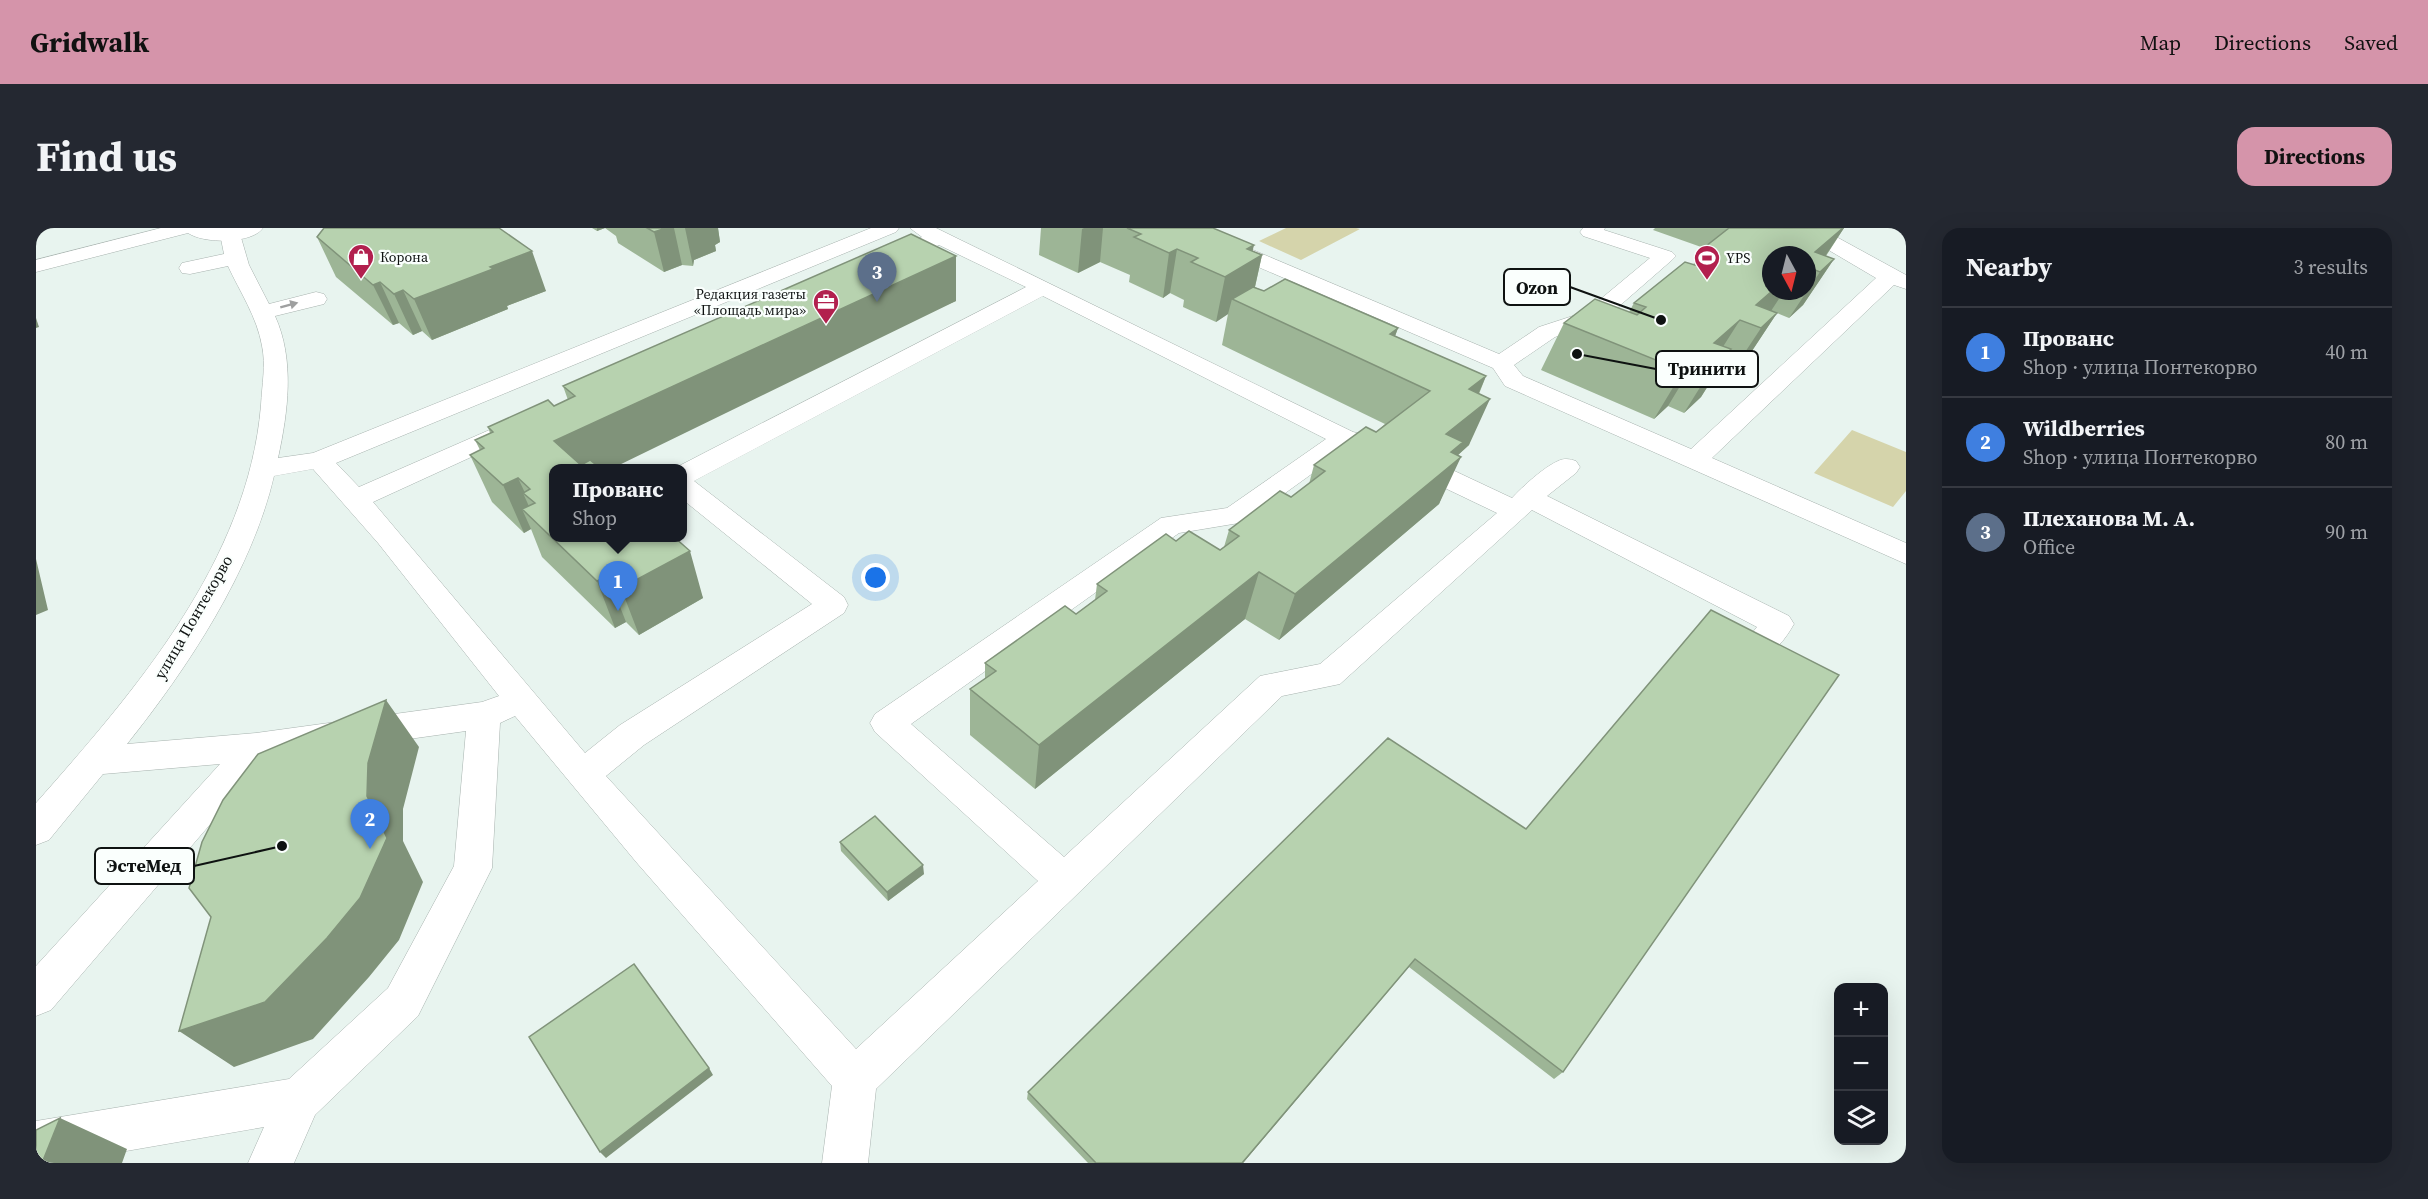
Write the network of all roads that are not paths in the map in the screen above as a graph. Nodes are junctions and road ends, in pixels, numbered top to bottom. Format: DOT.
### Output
graph roads {
  1 [pos="185,228"];
  2 [pos="194,228"];
  3 [pos="888,228"];
  4 [pos="1184,228"];
  5 [pos="1595,228"];
  6 [pos="1806,228"];
  7 [pos="930,233"];
  8 [pos="1218,233"];
  9 [pos="240,240"];
  10 [pos="36,266"];
  11 [pos="190,268"];
  12 [pos="864,271"];
  13 [pos="1898,279"];
  14 [pos="1043,287"];
  15 [pos="316,299"];
  16 [pos="263,312"];
  17 [pos="1501,363"];
  18 [pos="542,416"];
  19 [pos="1344,438"];
  20 [pos="1384,449"];
  21 [pos="319,459"];
  22 [pos="1693,461"];
  23 [pos="1567,466"];
  24 [pos="262,469"];
  25 [pos="687,473"];
  26 [pos="1436,473"];
  27 [pos="687,489"];
  28 [pos="356,499"];
  29 [pos="1522,504"];
  30 [pos="1906,554"];
  31 [pos="1756,648"];
  32 [pos="522,700"];
  33 [pos="484,715"];
  34 [pos="256,747"];
  35 [pos="95,761"];
  36 [pos="583,775"];
  37 [pos="36,829"];
  38 [pos="1064,880"];
  39 [pos="36,996"];
  40 [pos="855,1079"];
  41 [pos="299,1099"];
  42 [pos="36,1144"];
  43 [pos="271,1163"];
  44 [pos="845,1163"];
  1 -- 10 [label="street"];
  2 -- 9 [label="street"];
  3 -- 21 [label="street"];
  4 -- 8 [label="street"];
  5 -- 17 [label="street"];
  6 -- 13 [label="street"];
  7 -- 12 [label="street"];
  7 -- 14 [label="street"];
  8 -- 17 [label="street"];
  9 -- 11 [label="street"];
  9 -- 16 [label="street, улица Понтекорво"];
  13 -- 22 [label="street"];
  14 -- 19 [label="street"];
  14 -- 25 [label="street"];
  16 -- 15 [label="street, one-way"];
  16 -- 24 [label="street, улица Понтекорво"];
  17 -- 22 [label="street"];
  18 -- 28 [label="street"];
  19 -- 20 [label="street"];
  19 -- 38 [label="street"];
  21 -- 24 [label="street"];
  21 -- 28 [label="street"];
  22 -- 30 [label="street"];
  23 -- 29 [label="street"];
  24 -- 35 [label="street, улица Понтекорво"];
  26 -- 29 [label="street"];
  27 -- 36 [label="street"];
  28 -- 32 [label="street"];
  29 -- 31 [label="street"];
  29 -- 38 [label="street"];
  32 -- 33 [label="street"];
  32 -- 36 [label="street"];
  33 -- 34 [label="street"];
  33 -- 41 [label="street"];
  34 -- 35 [label="street"];
  34 -- 39 [label="street"];
  35 -- 37 [label="street, улица Понтекорво"];
  36 -- 40 [label="street"];
  38 -- 40 [label="street"];
  40 -- 44 [label="street"];
  41 -- 42 [label="street"];
  41 -- 43 [label="street"];
}
